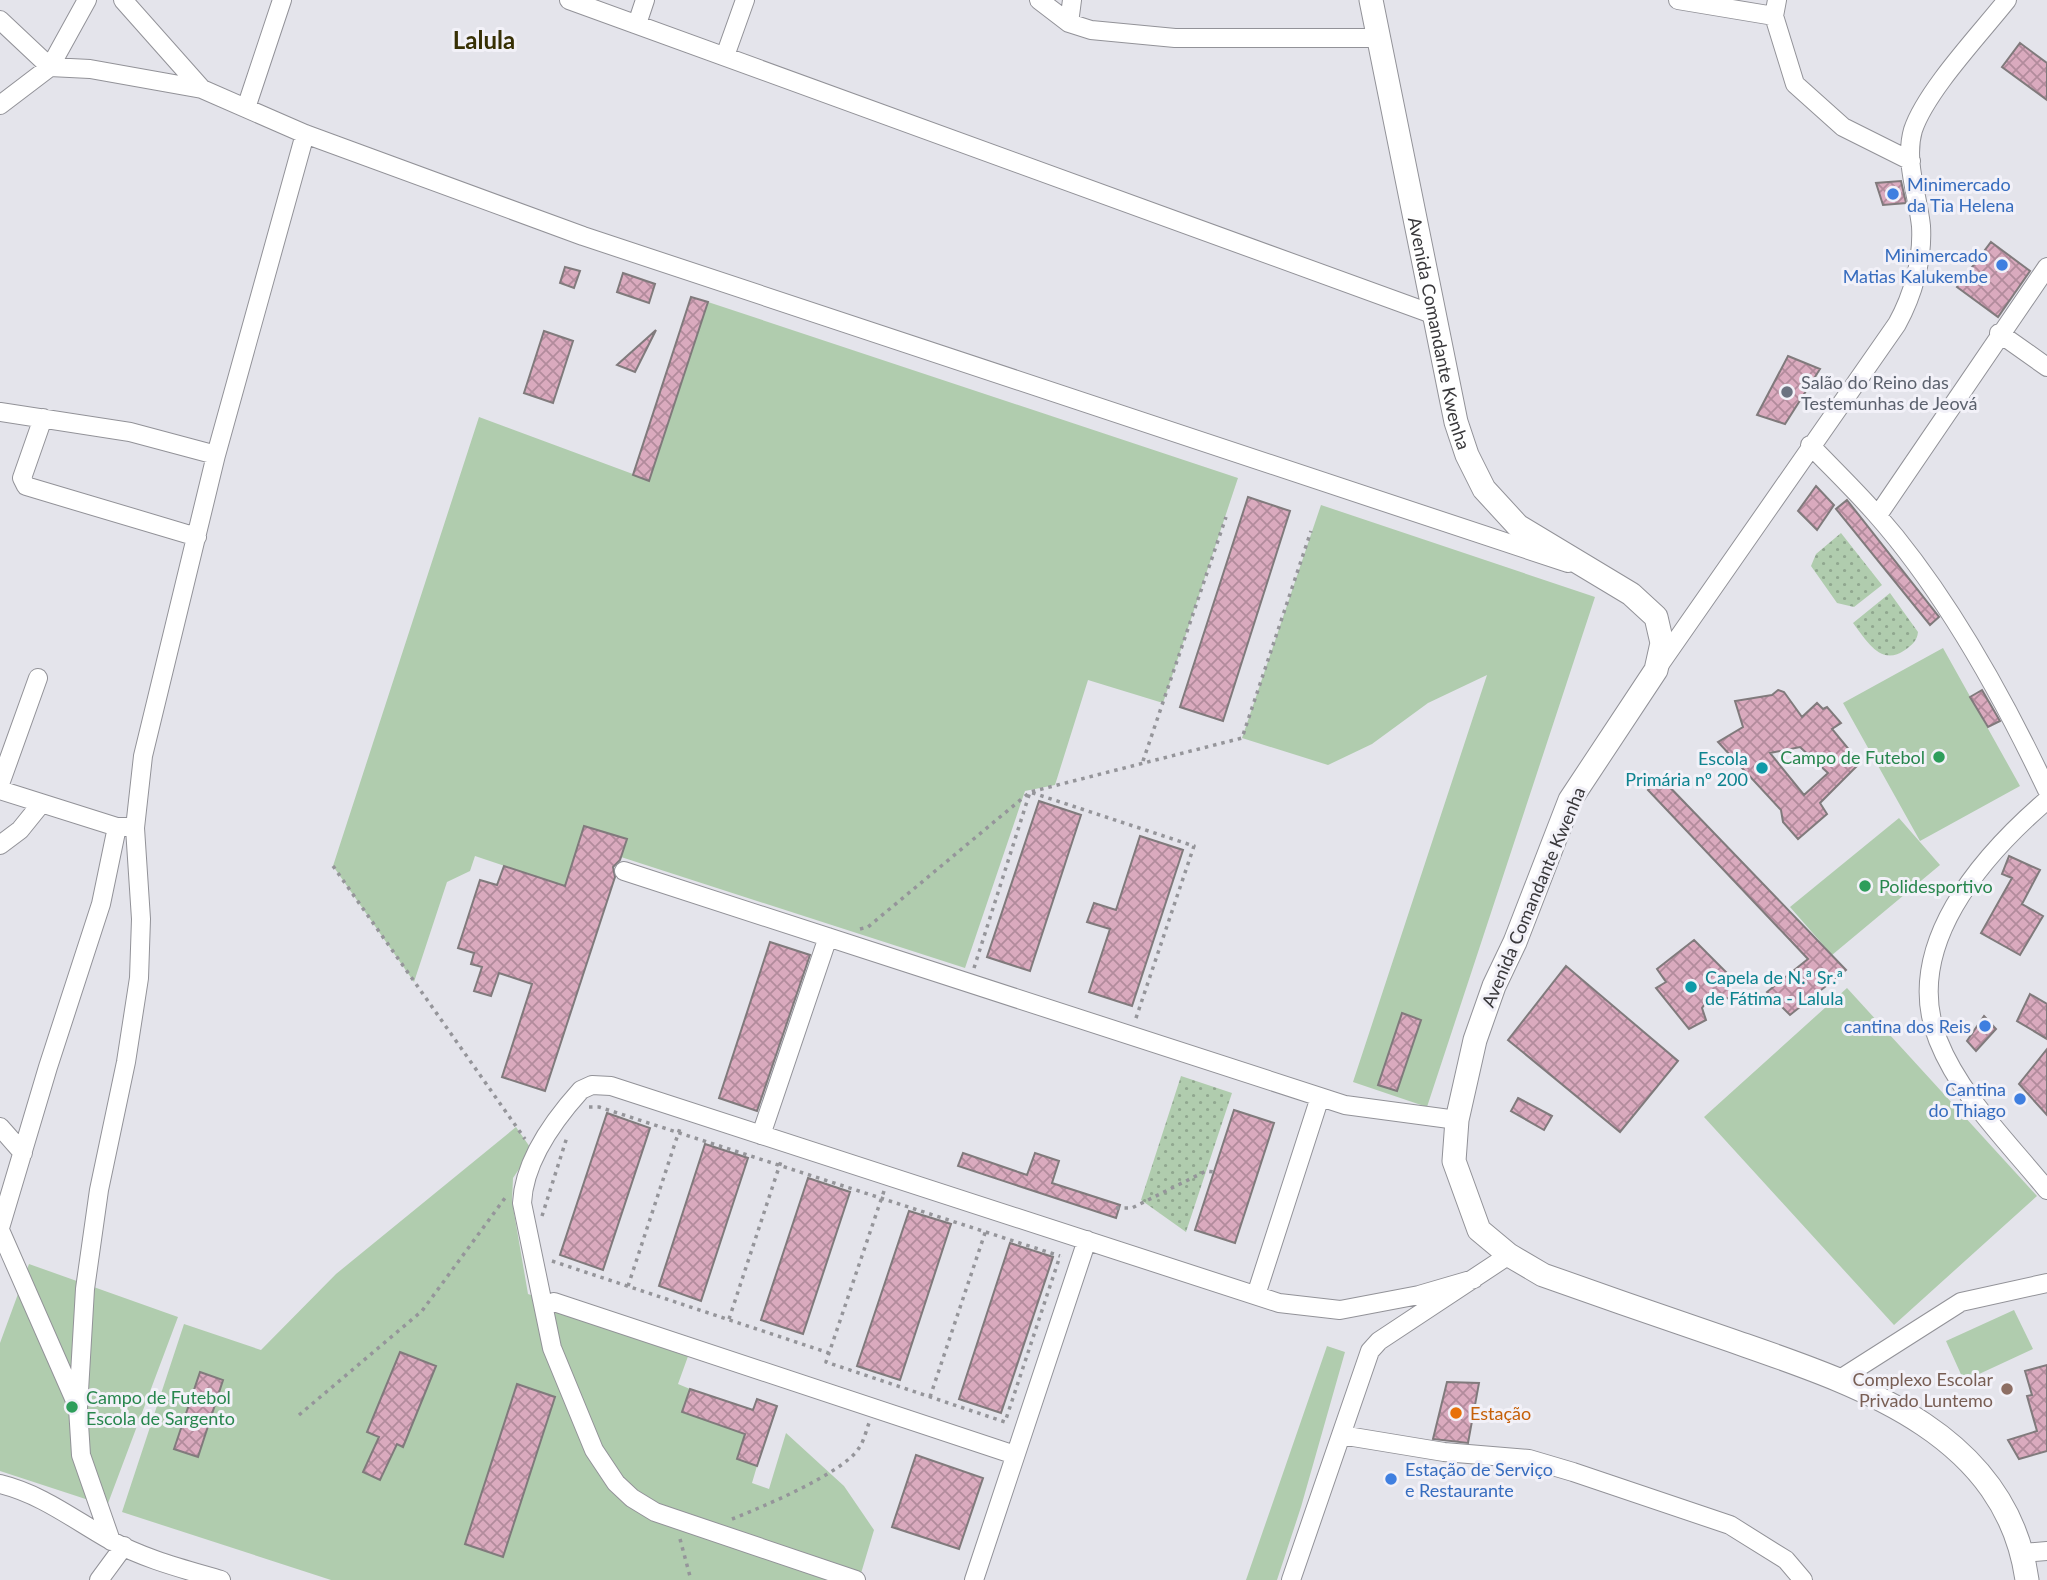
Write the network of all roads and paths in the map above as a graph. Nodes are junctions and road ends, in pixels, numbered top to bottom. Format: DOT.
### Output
graph roads {
  1 [pos="88,0"];
  2 [pos="123,0"];
  3 [pos="282,0"];
  4 [pos="569,0"];
  5 [pos="645,0"];
  6 [pos="745,0"];
  7 [pos="1039,0"];
  8 [pos="1072,0"];
  9 [pos="1371,0"];
  10 [pos="1678,0"];
  11 [pos="2007,0"];
  12 [pos="1776,8"];
  13 [pos="0,20"];
  14 [pos="1069,23"];
  15 [pos="637,24"];
  16 [pos="1379,38"];
  17 [pos="725,56"];
  18 [pos="50,66"];
  19 [pos="202,89"];
  20 [pos="0,105"];
  21 [pos="246,108"];
  22 [pos="305,134"];
  23 [pos="1911,161"];
  24 [pos="2047,267"];
  25 [pos="1435,315"];
  26 [pos="1999,333"];
  27 [pos="2047,367"];
  28 [pos="0,412"];
  29 [pos="43,418"];
  30 [pos="1810,445"];
  31 [pos="216,455"];
  32 [pos="1878,515"];
  33 [pos="1226,517"];
  34 [pos="1311,531"];
  35 [pos="197,537"];
  36 [pos="1591,571"];
  37 [pos="1656,670"];
  38 [pos="38,678"];
  39 [pos="1143,761"];
  40 [pos="0,785"];
  41 [pos="0,790"];
  42 [pos="2047,790"];
  43 [pos="1030,792"];
  44 [pos="2047,800"];
  45 [pos="41,804"];
  46 [pos="126,827"];
  47 [pos="0,845"];
  48 [pos="333,866"];
  49 [pos="624,871"];
  50 [pos="828,937"];
  51 [pos="969,983"];
  52 [pos="1130,1036"];
  53 [pos="1320,1097"];
  54 [pos="583,1109"];
  55 [pos="686,1111"];
  56 [pos="1457,1120"];
  57 [pos="0,1127"];
  58 [pos="568,1133"];
  59 [pos="678,1133"];
  60 [pos="761,1135"];
  61 [pos="787,1143"];
  62 [pos="23,1153"];
  63 [pos="535,1154"];
  64 [pos="779,1166"];
  65 [pos="1213,1172"];
  66 [pos="888,1176"];
  67 [pos="512,1188"];
  68 [pos="2047,1189"];
  69 [pos="881,1199"];
  70 [pos="1116,1208"];
  71 [pos="993,1210"];
  72 [pos="542,1218"];
  73 [pos="0,1229"];
  74 [pos="985,1232"];
  75 [pos="1068,1234"];
  76 [pos="1087,1240"];
  77 [pos="1509,1255"];
  78 [pos="1060,1256"];
  79 [pos="545,1259"];
  80 [pos="1474,1279"];
  81 [pos="2047,1283"];
  82 [pos="628,1286"];
  83 [pos="1256,1295"];
  84 [pos="554,1302"];
  85 [pos="729,1319"];
  86 [pos="829,1353"];
  87 [pos="1840,1379"];
  88 [pos="930,1397"];
  89 [pos="78,1408"];
  90 [pos="874,1408"];
  91 [pos="299,1415"];
  92 [pos="1341,1435"];
  93 [pos="1015,1455"];
  94 [pos="0,1484"];
  95 [pos="699,1528"];
  96 [pos="678,1533"];
  97 [pos="118,1544"];
  98 [pos="2047,1552"];
  99 [pos="2023,1553"];
  100 [pos="151,1559"];
  101 [pos="99,1580"];
  102 [pos="163,1580"];
  103 [pos="221,1580"];
  104 [pos="691,1580"];
  105 [pos="856,1580"];
  106 [pos="974,1580"];
  107 [pos="1291,1580"];
  108 [pos="1803,1580"];
  109 [pos="2027,1580"];
  1 -- 18 [label="street"];
  2 -- 19 [label="street"];
  3 -- 21 [label="street"];
  4 -- 15 [label="street"];
  5 -- 15 [label="street"];
  6 -- 17 [label="street"];
  7 -- 14 [label="street"];
  8 -- 14 [label="street"];
  9 -- 16 [label="main road, Avenida Comandante Kwenha"];
  10 -- 12 [label="street"];
  11 -- 23 [label="street"];
  12 -- 23 [label="street"];
  13 -- 18 [label="street"];
  14 -- 16 [label="street"];
  15 -- 17 [label="street"];
  16 -- 25 [label="main road, Avenida Comandante Kwenha"];
  17 -- 25 [label="street"];
  18 -- 19 [label="street"];
  18 -- 20 [label="street"];
  19 -- 21 [label="street"];
  21 -- 22 [label="street"];
  22 -- 31 [label="street"];
  22 -- 36 [label="street"];
  23 -- 30 [label="street"];
  24 -- 26 [label="street"];
  25 -- 36 [label="main road, Avenida Comandante Kwenha"];
  26 -- 27 [label="street"];
  26 -- 32 [label="street"];
  28 -- 29 [label="street"];
  29 -- 31 [label="street"];
  29 -- 35 [label="street"];
  30 -- 32 [label="street"];
  30 -- 37 [label="street"];
  31 -- 35 [label="street"];
  32 -- 42 [label="street"];
  33 -- 39 [label="path"];
  34 -- 39 [label="path"];
  35 -- 46 [label="street"];
  36 -- 37 [label="main road, Avenida Comandante Kwenha"];
  37 -- 56 [label="main road, Avenida Comandante Kwenha"];
  38 -- 40 [label="street"];
  39 -- 43 [label="path"];
  41 -- 45 [label="street"];
  43 -- 50 [label="path"];
  43 -- 51 [label="path"];
  43 -- 52 [label="path"];
  44 -- 68 [label="street"];
  45 -- 46 [label="street"];
  45 -- 47 [label="street"];
  46 -- 62 [label="street"];
  46 -- 89 [label="street"];
  48 -- 63 [label="path"];
  49 -- 50 [label="street"];
  50 -- 51 [label="street"];
  50 -- 60 [label="street"];
  51 -- 52 [label="street"];
  52 -- 53 [label="street"];
  53 -- 56 [label="street"];
  53 -- 83 [label="street"];
  54 -- 59 [label="path"];
  55 -- 59 [label="path"];
  55 -- 60 [label="street"];
  55 -- 63 [label="street"];
  56 -- 77 [label="main road, Avenida Comandante Kwenha"];
  57 -- 62 [label="street"];
  58 -- 72 [label="path"];
  59 -- 64 [label="path"];
  59 -- 82 [label="path"];
  60 -- 61 [label="street"];
  61 -- 64 [label="path"];
  61 -- 66 [label="street"];
  62 -- 73 [label="street"];
  63 -- 95 [label="street"];
  64 -- 69 [label="path"];
  64 -- 85 [label="path"];
  65 -- 70 [label="path"];
  66 -- 69 [label="path"];
  66 -- 71 [label="street"];
  67 -- 91 [label="path"];
  69 -- 74 [label="path"];
  69 -- 86 [label="path"];
  71 -- 74 [label="path"];
  71 -- 75 [label="street"];
  73 -- 89 [label="street"];
  74 -- 78 [label="path"];
  74 -- 88 [label="path"];
  75 -- 76 [label="street"];
  75 -- 78 [label="path"];
  76 -- 83 [label="street"];
  76 -- 93 [label="street"];
  77 -- 80 [label="street"];
  77 -- 87 [label="main road, Avenida Comandante Kwenha"];
  78 -- 88 [label="path"];
  79 -- 82 [label="path"];
  80 -- 83 [label="street"];
  80 -- 92 [label="street"];
  81 -- 87 [label="street"];
  82 -- 85 [label="path"];
  84 -- 90 [label="street"];
  85 -- 86 [label="path"];
  86 -- 88 [label="path"];
  87 -- 99 [label="main road, Avenida Comandante Kwenha"];
  89 -- 97 [label="street"];
  90 -- 93 [label="street"];
  90 -- 95 [label="path"];
  92 -- 107 [label="street"];
  92 -- 108 [label="street"];
  93 -- 106 [label="street"];
  94 -- 97 [label="street"];
  95 -- 105 [label="street"];
  96 -- 104 [label="path"];
  97 -- 100 [label="street"];
  97 -- 101 [label="street"];
  98 -- 99 [label="street"];
  99 -- 109 [label="main road, Avenida Comandante Kwenha"];
  100 -- 102 [label="street"];
  100 -- 103 [label="street"];
}
